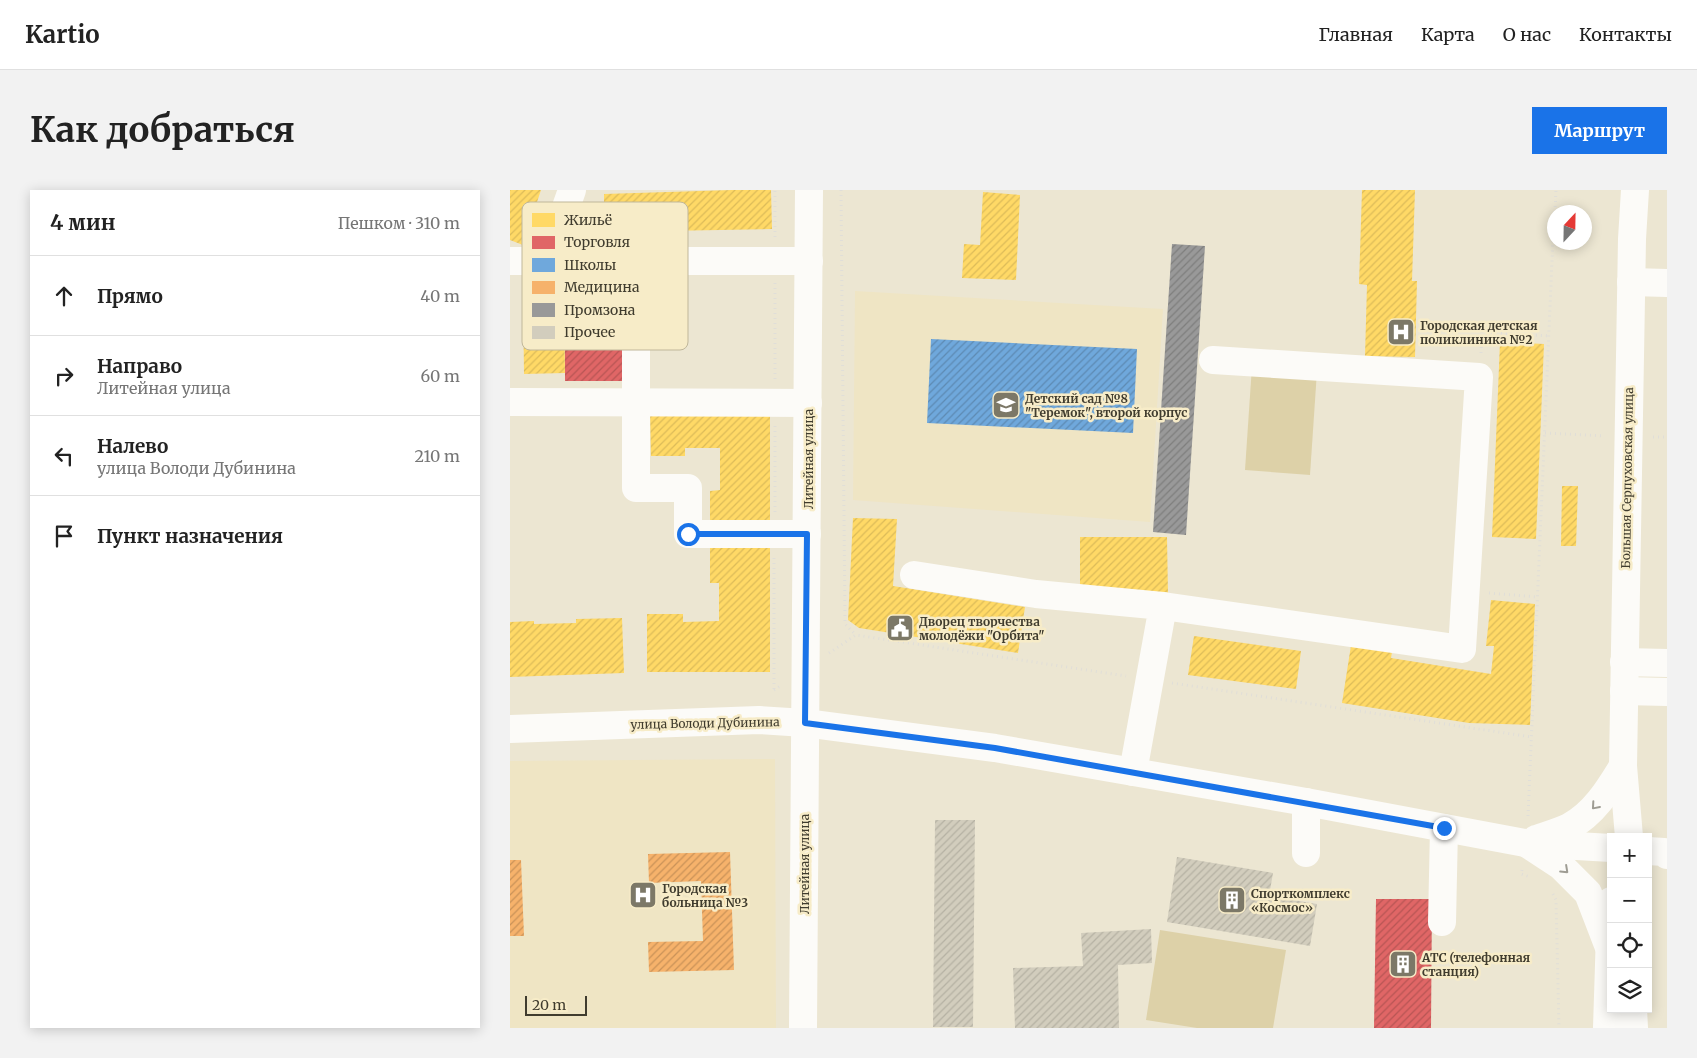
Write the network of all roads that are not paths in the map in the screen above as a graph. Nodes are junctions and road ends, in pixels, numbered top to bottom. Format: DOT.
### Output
graph roads {
  1 [pos="572,190"];
  2 [pos="809,190"];
  3 [pos="1635,190"];
  4 [pos="568,202"];
  5 [pos="688,261"];
  6 [pos="809,261"];
  7 [pos="1631,282"];
  8 [pos="1667,284"];
  9 [pos="636,350"];
  10 [pos="1213,360"];
  11 [pos="510,402"];
  12 [pos="636,402"];
  13 [pos="808,403"];
  14 [pos="807,534"];
  15 [pos="914,575"];
  16 [pos="1163,606"];
  17 [pos="1624,662"];
  18 [pos="1667,663"];
  19 [pos="1624,691"];
  20 [pos="1667,692"];
  21 [pos="805,723"];
  22 [pos="510,729"];
  23 [pos="1623,766"];
  24 [pos="1133,772"];
  25 [pos="1306,802"];
  26 [pos="1444,828"];
  27 [pos="1615,833"];
  28 [pos="1629,833"];
  29 [pos="1525,843"];
  30 [pos="1607,848"];
  31 [pos="1652,851"];
  32 [pos="1306,853"];
  33 [pos="1667,855"];
  34 [pos="1442,922"];
  35 [pos="1607,942"];
  36 [pos="1608,968"];
  37 [pos="1633,1013"];
  38 [pos="803,1028"];
  39 [pos="1607,1028"];
  40 [pos="1634,1028"];
  1 -- 4 [label="street"];
  2 -- 6 [label="street, Литейная улица"];
  3 -- 7 [label="street, Большая Серпуховская улица"];
  5 -- 6 [label="street"];
  6 -- 13 [label="street, Литейная улица"];
  7 -- 8 [label="street"];
  7 -- 17 [label="street, Большая Серпуховская улица"];
  9 -- 12 [label="street"];
  10 -- 16 [label="street"];
  11 -- 12 [label="street"];
  12 -- 13 [label="street"];
  12 -- 14 [label="street"];
  13 -- 14 [label="street, Литейная улица"];
  14 -- 21 [label="street, Литейная улица"];
  15 -- 16 [label="street"];
  16 -- 24 [label="street"];
  17 -- 18 [label="street"];
  17 -- 19 [label="street, Большая Серпуховская улица"];
  19 -- 20 [label="street"];
  19 -- 23 [label="street, Большая Серпуховская улица"];
  21 -- 22 [label="street, улица Володи Дубинина"];
  21 -- 24 [label="street, улица Володи Дубинина"];
  21 -- 38 [label="street, Литейная улица"];
  23 -- 27 [label="street, Большая Серпуховская улица"];
  23 -- 28 [label="street, Большая Серпуховская улица"];
  23 -- 29 [label="street, one-way"];
  24 -- 25 [label="street, улица Володи Дубинина"];
  25 -- 26 [label="street, улица Володи Дубинина"];
  25 -- 32 [label="street"];
  26 -- 29 [label="street, улица Володи Дубинина"];
  26 -- 34 [label="street"];
  29 -- 30 [label="street, улица Володи Дубинина"];
  29 -- 35 [label="street, one-way"];
  31 -- 33 [label="street"];
  36 -- 39 [label="street"];
  37 -- 40 [label="street"];
}
